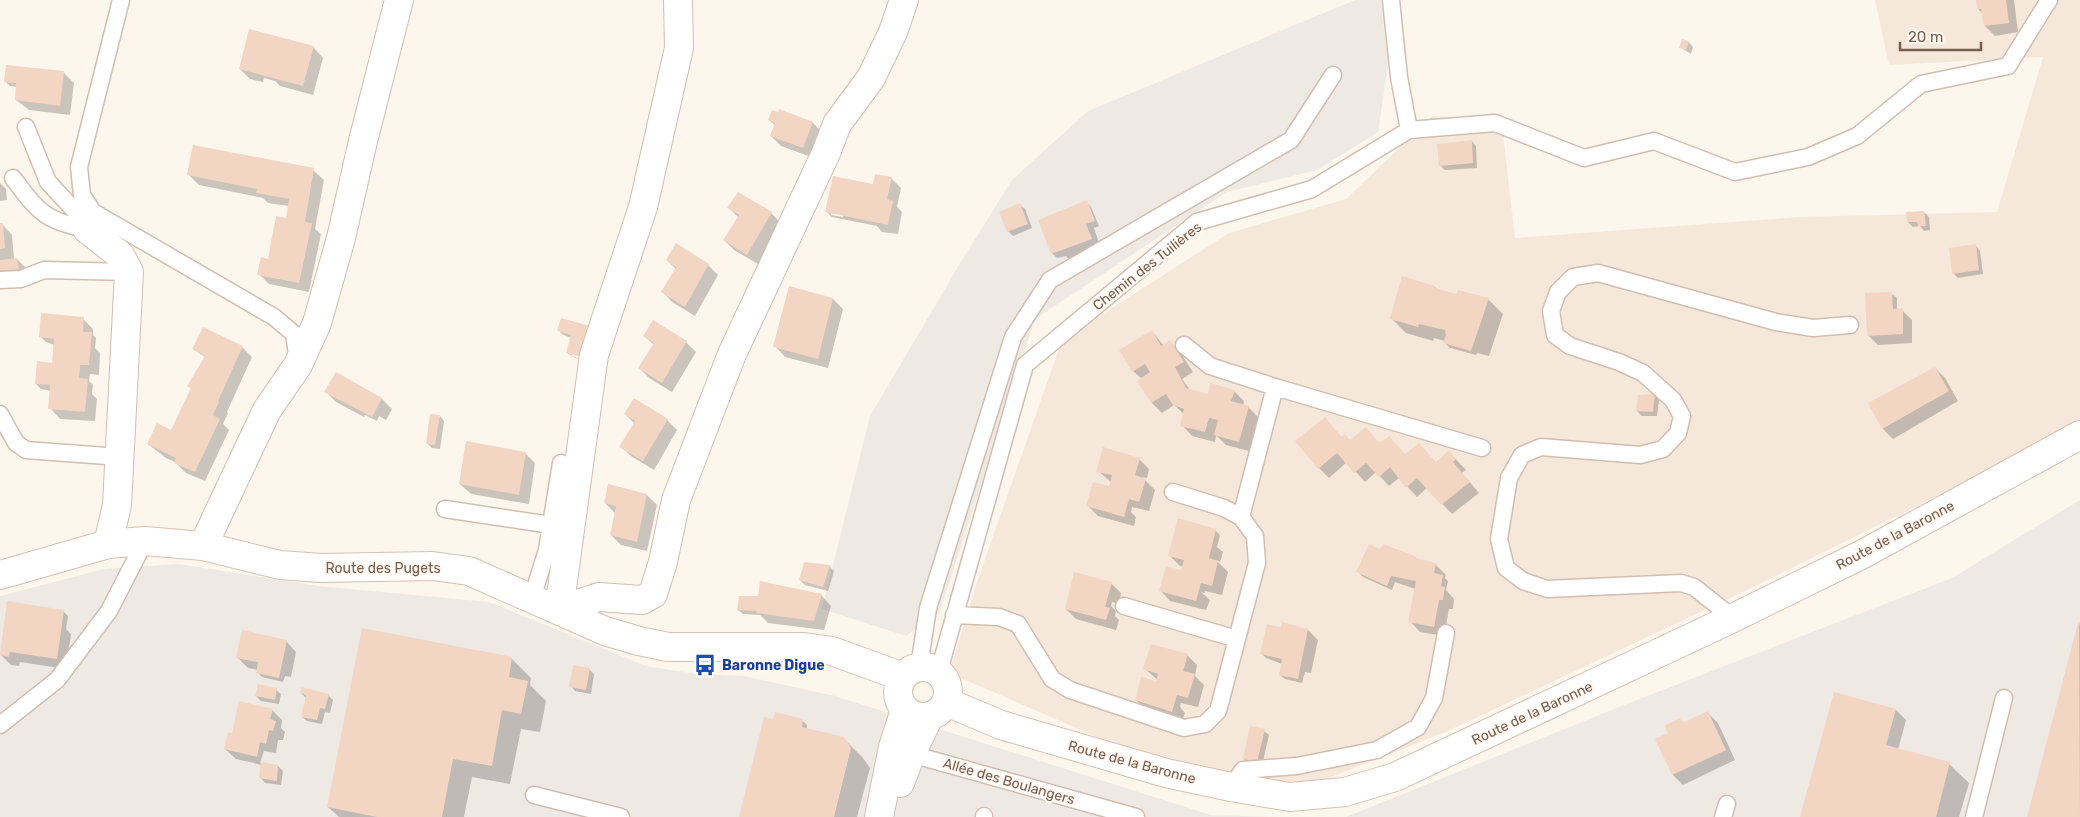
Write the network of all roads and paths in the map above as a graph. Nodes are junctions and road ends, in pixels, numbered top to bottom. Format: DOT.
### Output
graph roads {
  1 [pos="121,0"];
  2 [pos="398,0"];
  3 [pos="678,0"];
  4 [pos="904,0"];
  5 [pos="1391,0"];
  6 [pos="2049,0"];
  7 [pos="1333,75"];
  8 [pos="26,127"];
  9 [pos="1409,130"];
  10 [pos="13,178"];
  11 [pos="87,229"];
  12 [pos="129,272"];
  13 [pos="0,280"];
  14 [pos="1850,325"];
  15 [pos="1184,345"];
  16 [pos="298,365"];
  17 [pos="1275,387"];
  18 [pos="0,414"];
  19 [pos="2080,435"];
  20 [pos="1482,448"];
  21 [pos="120,457"];
  22 [pos="561,463"];
  23 [pos="1173,492"];
  24 [pos="445,509"];
  25 [pos="1241,517"];
  26 [pos="551,525"];
  27 [pos="145,541"];
  28 [pos="108,544"];
  29 [pos="203,546"];
  30 [pos="0,575"];
  31 [pos="532,598"];
  32 [pos="1124,606"];
  33 [pos="559,610"];
  34 [pos="954,615"];
  35 [pos="1733,618"];
  36 [pos="1446,633"];
  37 [pos="1237,639"];
  38 [pos="920,672"];
  39 [pos="2004,698"];
  40 [pos="927,710"];
  41 [pos="0,725"];
  42 [pos="911,754"];
  43 [pos="1231,787"];
  44 [pos="534,795"];
  45 [pos="621,817"];
  46 [pos="879,817"];
  47 [pos="886,817"];
  48 [pos="1136,817"];
  49 [pos="1974,817"];
  1 -- 16 [label="lane"];
  2 -- 16 [label="main road"];
  3 -- 33 [label="main road"];
  4 -- 33 [label="main road"];
  5 -- 9 [label="lane"];
  6 -- 9 [label="lane, Chemin des Tuilières"];
  7 -- 38 [label="lane"];
  8 -- 11 [label="lane"];
  9 -- 34 [label="lane, Chemin des Tuilières"];
  10 -- 11 [label="lane"];
  11 -- 12 [label="main road"];
  12 -- 13 [label="lane"];
  12 -- 21 [label="main road"];
  14 -- 35 [label="lane"];
  15 -- 17 [label="lane"];
  16 -- 29 [label="main road"];
  17 -- 20 [label="lane"];
  17 -- 25 [label="lane"];
  18 -- 21 [label="lane"];
  19 -- 35 [label="main road, Route de la Baronne"];
  21 -- 28 [label="main road"];
  22 -- 26 [label="lane"];
  23 -- 25 [label="lane"];
  24 -- 26 [label="lane"];
  25 -- 37 [label="lane"];
  26 -- 31 [label="lane"];
  27 -- 28 [label="main road, Route des Pugets"];
  27 -- 29 [label="main road, Route des Pugets"];
  27 -- 41 [label="lane"];
  28 -- 30 [label="main road, Route des Pugets"];
  29 -- 31 [label="main road, Route des Pugets"];
  31 -- 33 [label="main road, Route des Pugets"];
  32 -- 37 [label="lane"];
  33 -- 38 [label="main road, Route des Pugets"];
  34 -- 37 [label="lane"];
  34 -- 38 [label="lane, Chemin des Tuilières"];
  35 -- 43 [label="main road, Route de la Baronne"];
  36 -- 43 [label="lane"];
  38 -- 40 [label="main road"];
  38 -- 40 [label="main road"];
  39 -- 49 [label="lane"];
  40 -- 42 [label="main road"];
  40 -- 43 [label="main road, Route de la Baronne"];
  40 -- 46 [label="main road"];
  42 -- 47 [label="main road"];
  42 -- 48 [label="lane, Allée des Boulangers"];
  44 -- 45 [label="lane"];
}
